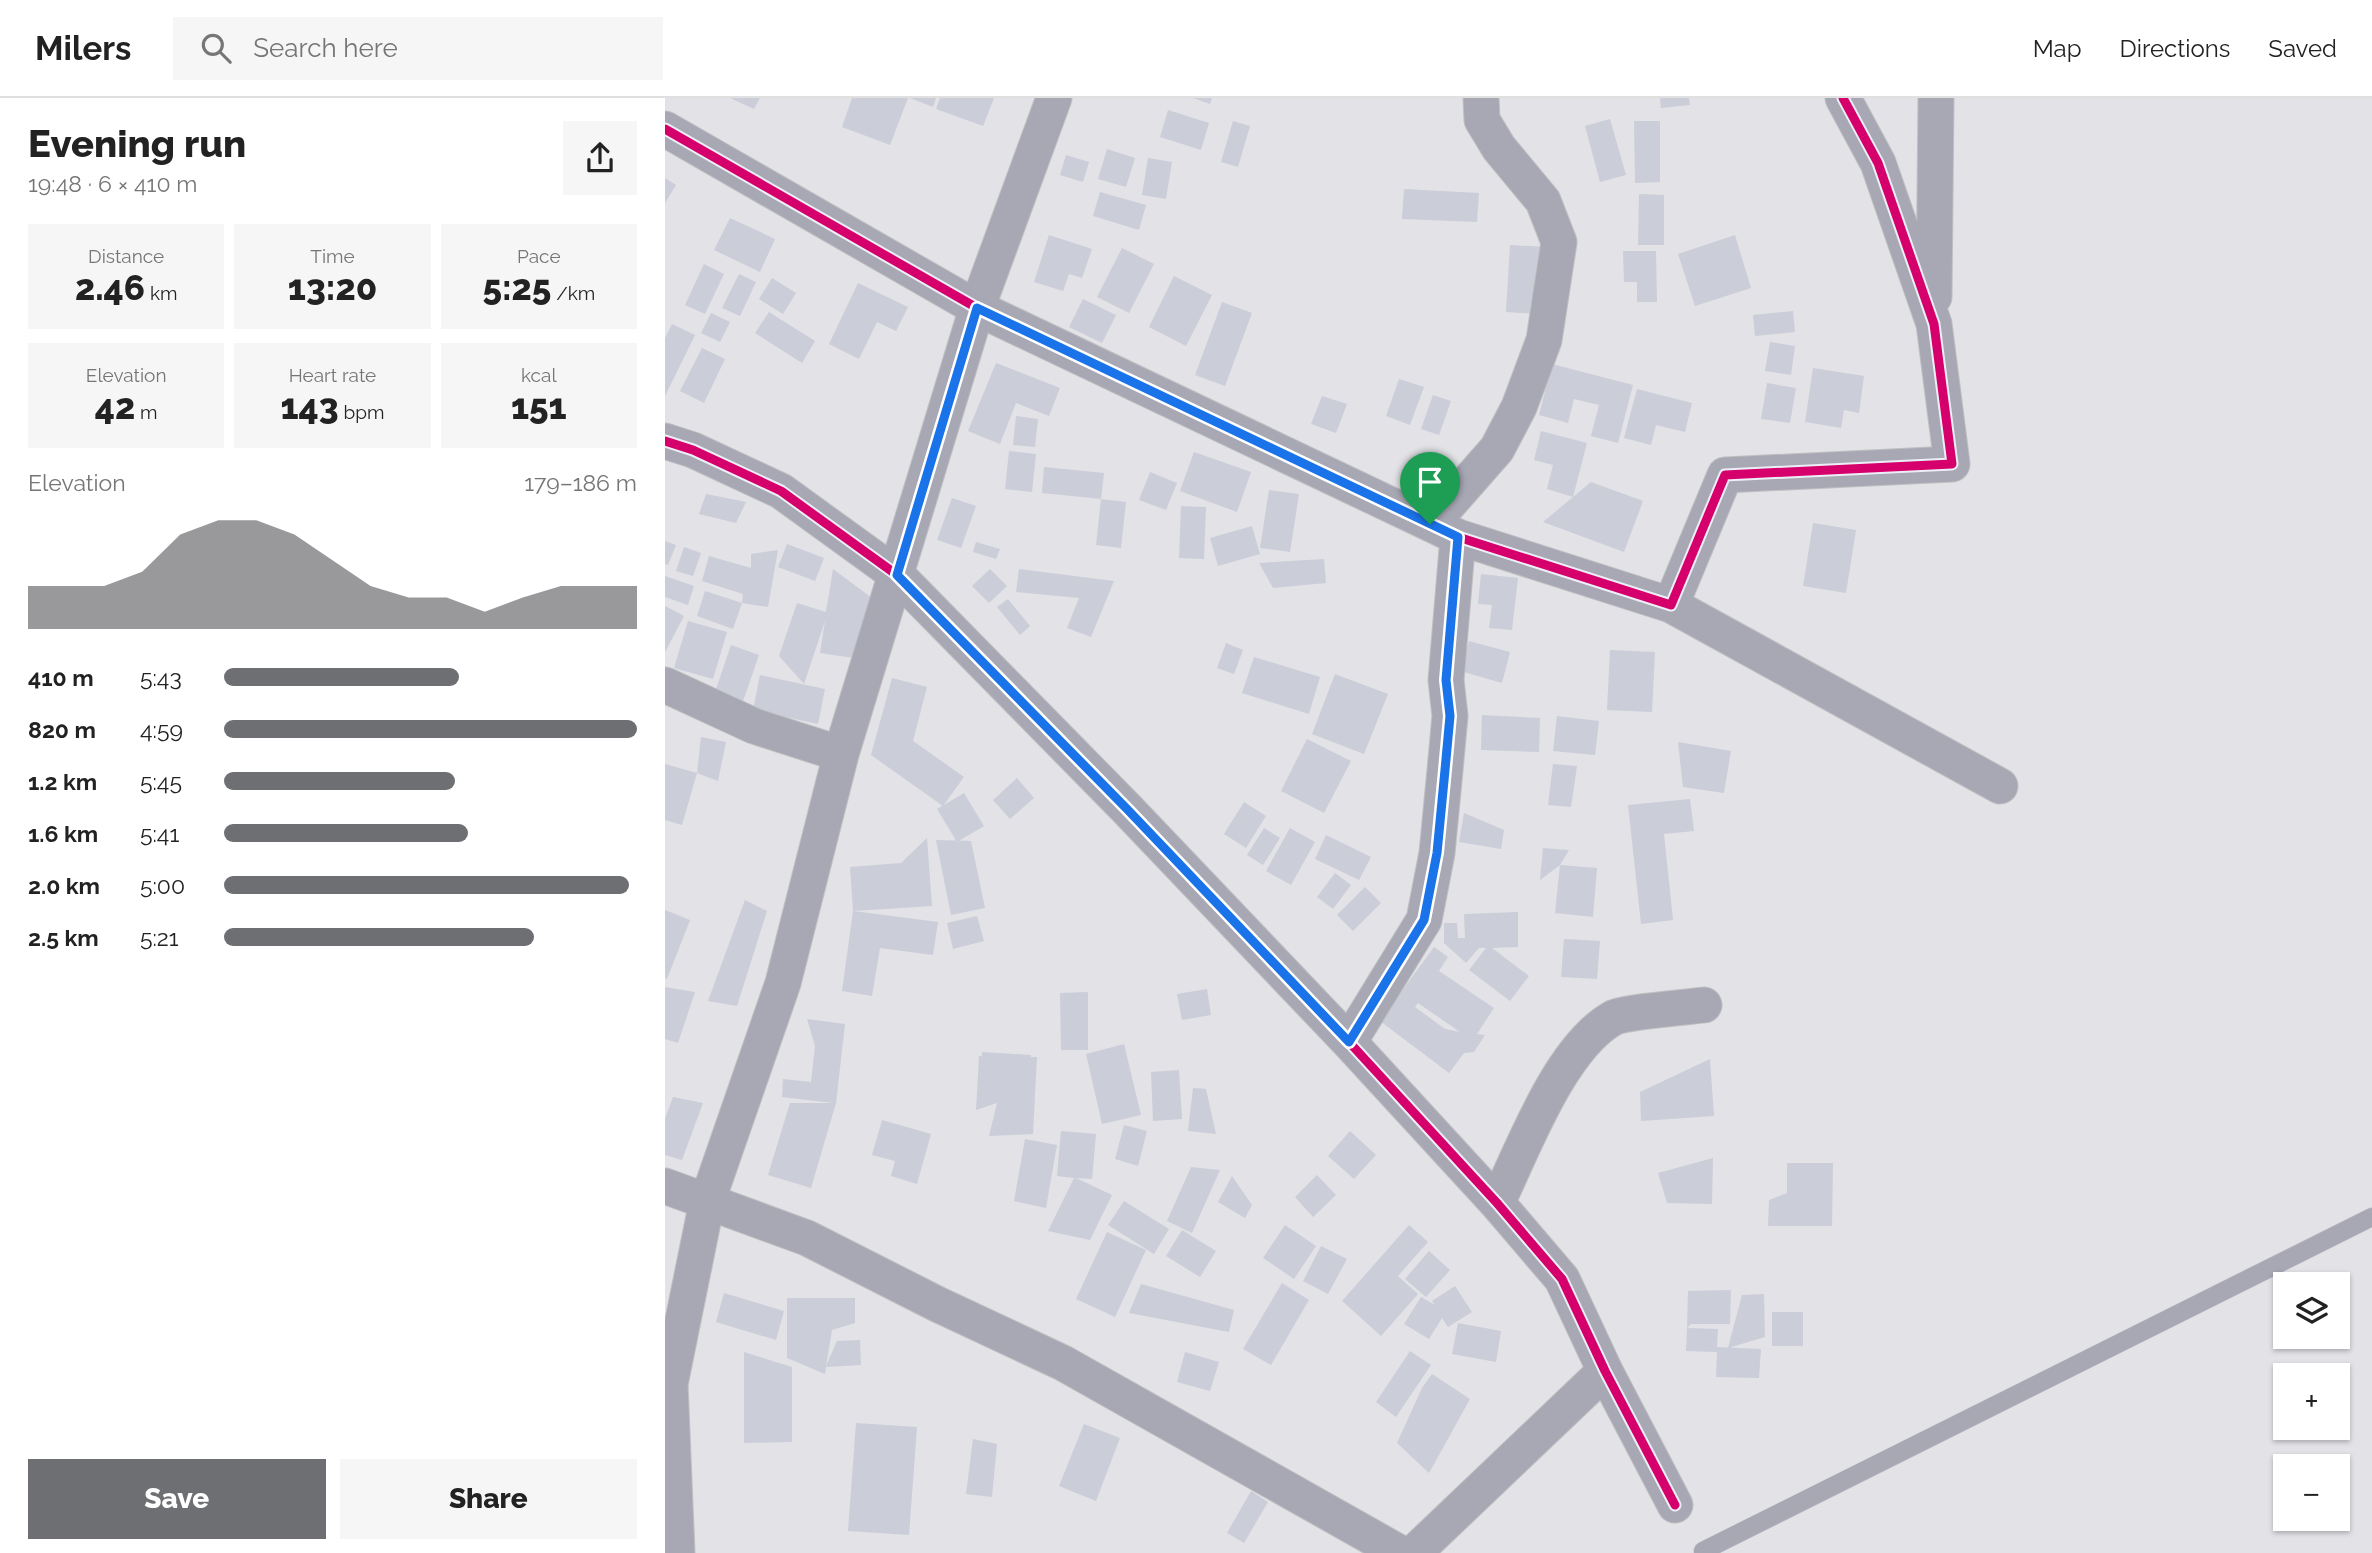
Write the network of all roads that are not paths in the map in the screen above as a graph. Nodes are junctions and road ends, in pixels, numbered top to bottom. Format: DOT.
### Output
graph roads {
  1 [pos="1054,98"];
  2 [pos="1481,98"];
  3 [pos="1843,98"];
  4 [pos="1936,98"];
  5 [pos="665,129"];
  6 [pos="977,308"];
  7 [pos="1934,324"];
  8 [pos="665,441"];
  9 [pos="1444,530"];
  10 [pos="897,575"];
  11 [pos="1671,605"];
  12 [pos="665,685"];
  13 [pos="841,754"];
  14 [pos="2000,786"];
  15 [pos="1704,1004"];
  16 [pos="1349,1042"];
  17 [pos="665,1186"];
  18 [pos="707,1202"];
  19 [pos="1497,1203"];
  20 [pos="2372,1217"];
  21 [pos="1605,1371"];
  22 [pos="667,1390"];
  23 [pos="1675,1506"];
  24 [pos="1703,1552"];
  25 [pos="677,1553"];
  26 [pos="1400,1553"];
  27 [pos="1414,1553"];
  1 -- 6 [label="street"];
  2 -- 9 [label="street"];
  3 -- 7 [label="street"];
  4 -- 7 [label="street"];
  5 -- 6 [label="street"];
  6 -- 9 [label="street"];
  6 -- 10 [label="street"];
  7 -- 11 [label="street"];
  8 -- 10 [label="street"];
  9 -- 11 [label="street"];
  9 -- 16 [label="street"];
  10 -- 13 [label="street"];
  10 -- 16 [label="street"];
  11 -- 14 [label="street"];
  12 -- 13 [label="street"];
  13 -- 18 [label="street"];
  15 -- 19 [label="street"];
  16 -- 19 [label="street"];
  17 -- 18 [label="street"];
  18 -- 22 [label="street"];
  18 -- 26 [label="street"];
  19 -- 21 [label="street"];
  20 -- 24 [label="lane"];
  21 -- 23 [label="street"];
  21 -- 27 [label="street"];
  22 -- 25 [label="street"];
}
